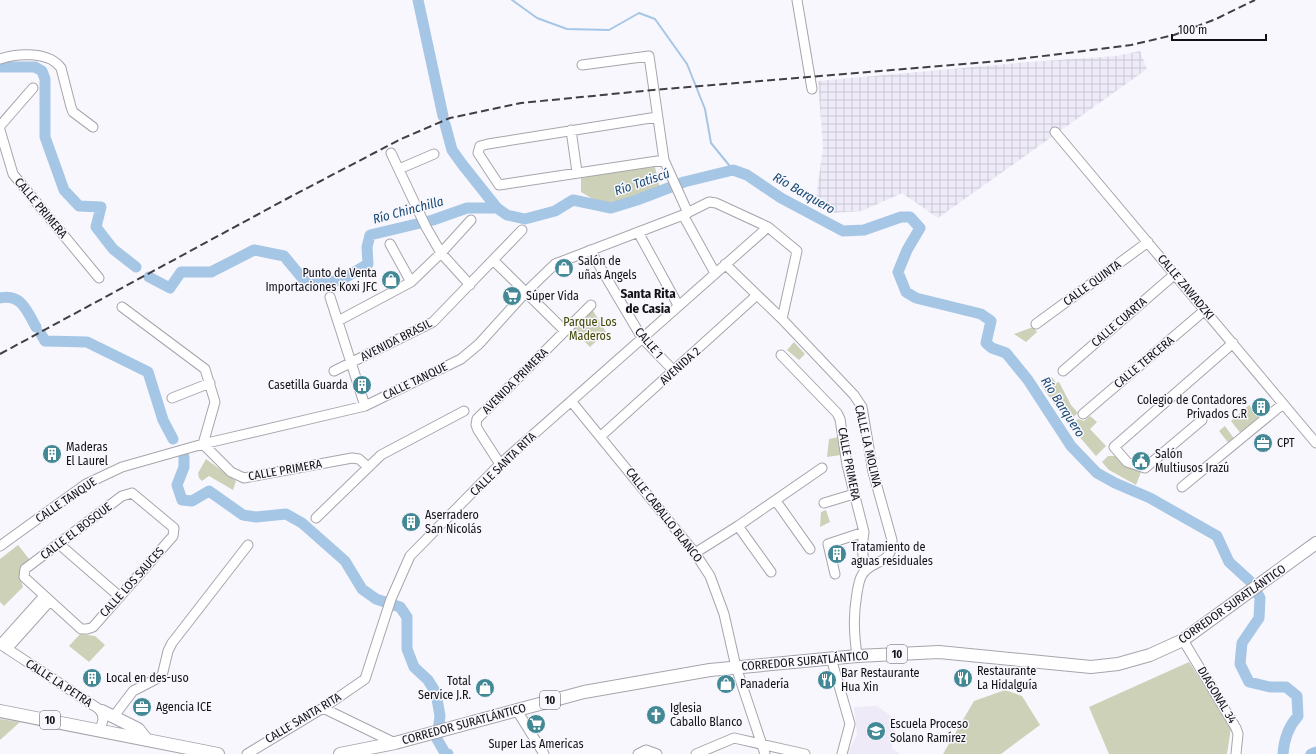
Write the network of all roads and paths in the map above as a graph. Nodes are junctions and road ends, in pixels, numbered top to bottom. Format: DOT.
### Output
graph roads {
  1 [pos="796,0"];
  2 [pos="0,58"];
  3 [pos="586,66"];
  4 [pos="33,88"];
  5 [pos="812,89"];
  6 [pos="657,117"];
  7 [pos="0,126"];
  8 [pos="93,127"];
  9 [pos="0,130"];
  10 [pos="570,130"];
  11 [pos="1055,132"];
  12 [pos="391,153"];
  13 [pos="434,154"];
  14 [pos="664,160"];
  15 [pos="399,169"];
  16 [pos="577,172"];
  17 [pos="685,214"];
  18 [pos="471,220"];
  19 [pos="768,228"];
  20 [pos="522,230"];
  21 [pos="638,232"];
  22 [pos="1148,242"];
  23 [pos="390,244"];
  24 [pos="590,250"];
  25 [pos="441,253"];
  26 [pos="494,260"];
  27 [pos="725,264"];
  28 [pos="715,273"];
  29 [pos="1175,274"];
  30 [pos="99,278"];
  31 [pos="411,282"];
  32 [pos="470,285"];
  33 [pos="525,293"];
  34 [pos="757,295"];
  35 [pos="330,297"];
  36 [pos="591,305"];
  37 [pos="678,306"];
  38 [pos="122,307"];
  39 [pos="1205,310"];
  40 [pos="782,319"];
  41 [pos="338,321"];
  42 [pos="1036,324"];
  43 [pos="565,331"];
  44 [pos="642,338"];
  45 [pos="1233,344"];
  46 [pos="781,355"];
  47 [pos="351,363"];
  48 [pos="334,371"];
  49 [pos="674,371"];
  50 [pos="1063,371"];
  51 [pos="210,383"];
  52 [pos="172,398"];
  53 [pos="571,401"];
  54 [pos="1283,404"];
  55 [pos="365,406"];
  56 [pos="464,411"];
  57 [pos="1083,414"];
  58 [pos="1202,420"];
  59 [pos="601,436"];
  60 [pos="1316,443"];
  61 [pos="203,444"];
  62 [pos="500,464"];
  63 [pos="368,467"];
  64 [pos="822,468"];
  65 [pos="1182,487"];
  66 [pos="132,493"];
  67 [pos="854,494"];
  68 [pos="776,501"];
  69 [pos="824,504"];
  70 [pos="316,518"];
  71 [pos="738,526"];
  72 [pos="864,532"];
  73 [pos="2,541"];
  74 [pos="1316,543"];
  75 [pos="59,544"];
  76 [pos="248,545"];
  77 [pos="810,549"];
  78 [pos="695,553"];
  79 [pos="865,571"];
  80 [pos="771,572"];
  81 [pos="835,574"];
  82 [pos="120,597"];
  83 [pos="47,599"];
  84 [pos="1183,640"];
  85 [pos="3,646"];
  86 [pos="857,656"];
  87 [pos="831,658"];
  88 [pos="736,667"];
  89 [pos="323,708"];
  90 [pos="516,710"];
  91 [pos="0,711"];
  92 [pos="102,711"];
  93 [pos="114,716"];
  94 [pos="100,730"];
  95 [pos="146,739"];
  96 [pos="395,743"];
  97 [pos="762,743"];
  98 [pos="378,751"];
  99 [pos="218,754"];
  100 [pos="247,754"];
  101 [pos="340,754"];
  102 [pos="544,754"];
  103 [pos="638,754"];
  104 [pos="657,754"];
  105 [pos="696,754"];
  106 [pos="765,754"];
  107 [pos="805,754"];
  108 [pos="842,754"];
  109 [pos="1236,754"];
  1 -- 5 [label="street"];
  2 -- 8 [label="street"];
  3 -- 6 [label="street"];
  4 -- 7 [label="street"];
  6 -- 10 [label="street"];
  6 -- 14 [label="street"];
  9 -- 30 [label="street, CALLE PRIMERA"];
  10 -- 16 [label="street"];
  10 -- 16 [label="street"];
  11 -- 22 [label="street, CALLE ZAWADZKI"];
  12 -- 15 [label="street"];
  13 -- 15 [label="street"];
  14 -- 16 [label="street"];
  14 -- 17 [label="street"];
  15 -- 25 [label="street"];
  17 -- 19 [label="street, CALLE TANQUE"];
  17 -- 21 [label="street, CALLE TANQUE"];
  17 -- 28 [label="street"];
  18 -- 25 [label="street"];
  19 -- 27 [label="street, CALLE SANTA RITA"];
  19 -- 40 [label="street, CALLE TANQUE"];
  20 -- 26 [label="street, AVENIDA BRASIL"];
  21 -- 24 [label="street, CALLE TANQUE"];
  21 -- 37 [label="street"];
  22 -- 29 [label="street, CALLE ZAWADZKI"];
  22 -- 42 [label="street, CALLE QUINTA"];
  23 -- 31 [label="street"];
  24 -- 33 [label="street, CALLE TANQUE"];
  24 -- 44 [label="street, CALLE 1"];
  25 -- 31 [label="street"];
  25 -- 32 [label="street"];
  26 -- 32 [label="street, AVENIDA BRASIL"];
  26 -- 33 [label="street"];
  27 -- 28 [label="street, CALLE SANTA RITA"];
  27 -- 34 [label="street, CALLE LA MOLINA"];
  28 -- 37 [label="street, CALLE SANTA RITA"];
  29 -- 39 [label="street, CALLE ZAWADZKI"];
  29 -- 50 [label="street, CALLE CUARTA"];
  31 -- 41 [label="street"];
  32 -- 47 [label="street, AVENIDA BRASIL"];
  33 -- 43 [label="street"];
  33 -- 55 [label="street, CALLE TANQUE"];
  34 -- 40 [label="street, CALLE LA MOLINA"];
  34 -- 49 [label="street, AVENIDA 2"];
  35 -- 41 [label="street"];
  36 -- 43 [label="street, AVENIDA PRIMERA"];
  37 -- 44 [label="street, CALLE SANTA RITA"];
  38 -- 51 [label="street"];
  39 -- 45 [label="street, CALLE ZAWADZKI"];
  39 -- 57 [label="street, CALLE TERCERA"];
  40 -- 79 [label="street, CALLE LA MOLINA"];
  41 -- 47 [label="street"];
  43 -- 62 [label="street, AVENIDA PRIMERA"];
  44 -- 49 [label="street, CALLE 1"];
  44 -- 53 [label="street, CALLE SANTA RITA"];
  45 -- 54 [label="street, CALLE ZAWADZKI"];
  45 -- 58 [label="street"];
  46 -- 67 [label="street, CALLE PRIMERA"];
  47 -- 48 [label="street, AVENIDA BRASIL"];
  47 -- 55 [label="street"];
  49 -- 59 [label="street, AVENIDA 2"];
  51 -- 52 [label="street"];
  51 -- 61 [label="street"];
  53 -- 59 [label="street, CALLE CABALLO BLANCO"];
  53 -- 62 [label="street, CALLE SANTA RITA"];
  54 -- 60 [label="street, CALLE ZAWADZKI"];
  54 -- 65 [label="street"];
  55 -- 61 [label="street, CALLE TANQUE"];
  56 -- 63 [label="street, AVENIDA PRIMERA"];
  59 -- 78 [label="street, CALLE CABALLO BLANCO"];
  61 -- 63 [label="street, CALLE PRIMERA"];
  61 -- 73 [label="street, CALLE TANQUE"];
  62 -- 89 [label="street, CALLE SANTA RITA"];
  63 -- 70 [label="street, AVENIDA PRIMERA"];
  64 -- 68 [label="street"];
  66 -- 75 [label="street, CALLE EL BOSQUE"];
  66 -- 82 [label="street, CALLE LOS SAUCES"];
  67 -- 69 [label="street"];
  67 -- 72 [label="street, CALLE PRIMERA"];
  68 -- 71 [label="street"];
  68 -- 77 [label="street"];
  71 -- 78 [label="street"];
  71 -- 80 [label="street"];
  72 -- 79 [label="street, CALLE PRIMERA"];
  72 -- 81 [label="street"];
  74 -- 84 [label="main road, CORREDOR SURATLÁNTICO / 10"];
  75 -- 82 [label="street"];
  75 -- 83 [label="street, CALLE EL BOSQUE"];
  76 -- 93 [label="street"];
  78 -- 88 [label="street, CALLE CABALLO BLANCO"];
  79 -- 86 [label="street"];
  82 -- 83 [label="street, CALLE LOS SAUCES"];
  83 -- 85 [label="street"];
  84 -- 86 [label="main road, CORREDOR SURATLÁNTICO / 10"];
  84 -- 109 [label="street, DIAGONAL 34"];
  85 -- 92 [label="street, CALLE LA PETRA"];
  86 -- 87 [label="main road, CORREDOR SURATLÁNTICO / 10"];
  87 -- 88 [label="main road, CORREDOR SURATLÁNTICO / 10"];
  87 -- 108 [label="street"];
  88 -- 90 [label="main road, CORREDOR SURATLÁNTICO / 10"];
  88 -- 97 [label="street, CALLE CABALLO BLANCO"];
  89 -- 96 [label="street"];
  89 -- 100 [label="street, CALLE SANTA RITA"];
  90 -- 96 [label="main road, CORREDOR SURATLÁNTICO / 10"];
  90 -- 102 [label="street"];
  91 -- 94 [label="main road, 10"];
  92 -- 93 [label="main road"];
  92 -- 94 [label="street, CALLE LA PETRA"];
  93 -- 95 [label="main road"];
  94 -- 95 [label="main road, 10"];
  95 -- 99 [label="main road, 10"];
  96 -- 98 [label="main road, CORREDOR SURATLÁNTICO / 10"];
  97 -- 105 [label="street"];
  97 -- 106 [label="street, CALLE CABALLO BLANCO"];
  97 -- 107 [label="street"];
  98 -- 101 [label="main road, CORREDOR SURATLÁNTICO / 10"];
  103 -- 104 [label="street"];
}
